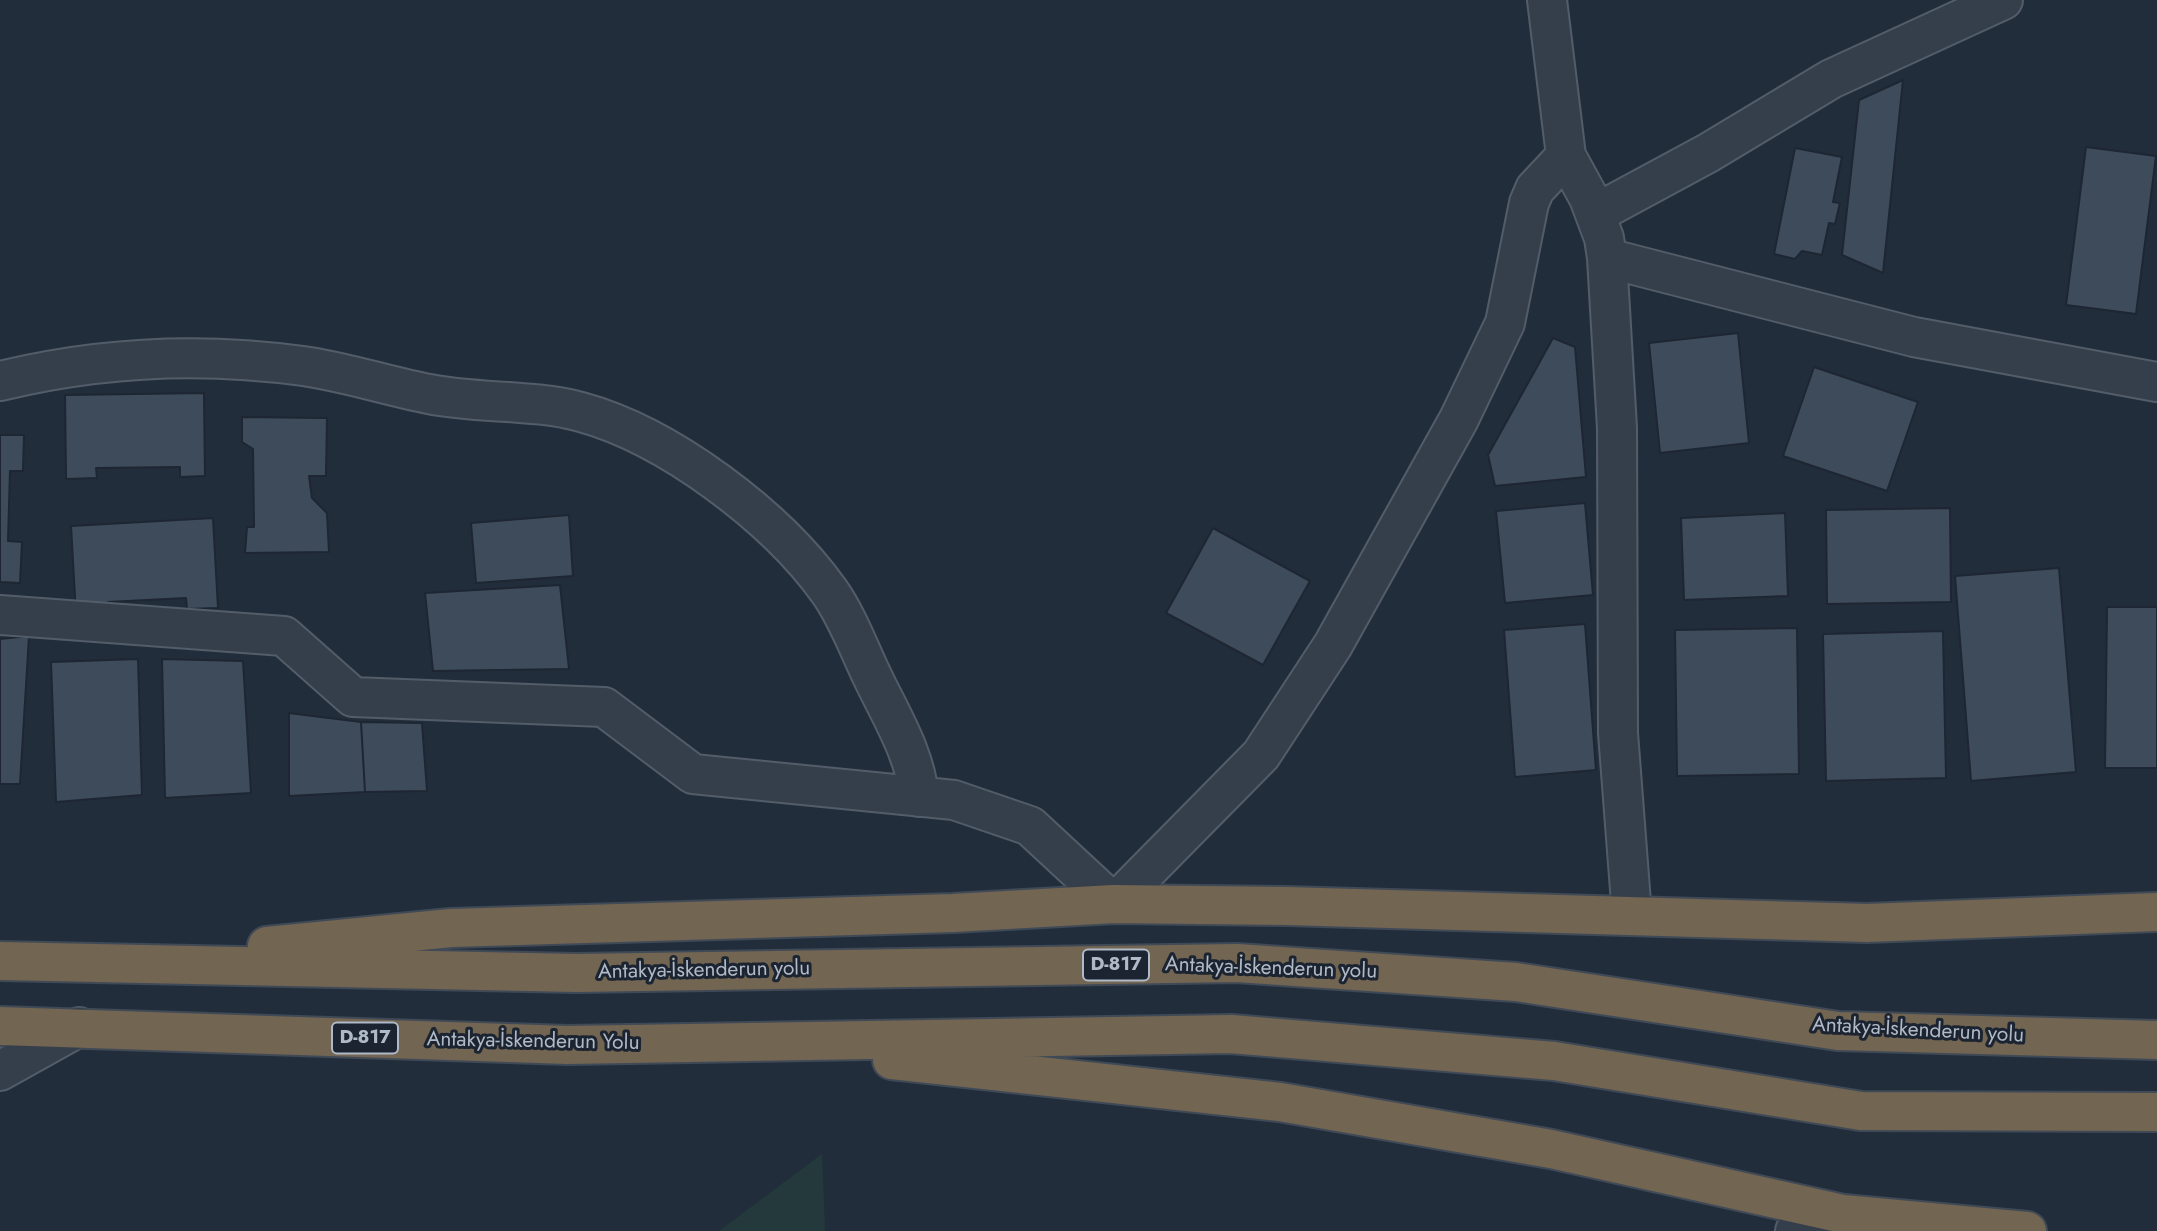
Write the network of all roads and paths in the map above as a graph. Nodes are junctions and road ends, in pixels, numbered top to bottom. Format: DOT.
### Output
graph roads {
  1 [pos="1547,0"];
  2 [pos="2003,0"];
  3 [pos="1566,156"];
  4 [pos="1595,214"];
  5 [pos="1606,258"];
  6 [pos="0,382"];
  7 [pos="2157,382"];
  8 [pos="0,615"];
  9 [pos="919,797"];
  10 [pos="1114,904"];
  11 [pos="2157,912"];
  12 [pos="1632,916"];
  13 [pos="0,961"];
  14 [pos="87,963"];
  15 [pos="0,1027"];
  16 [pos="79,1027"];
  17 [pos="2148,1040"];
  18 [pos="730,1043"];
  19 [pos="0,1071"];
  20 [pos="2149,1112"];
  21 [pos="1843,1214"];
  22 [pos="1795,1231"];
  23 [pos="2027,1231"];
  1 -- 3 [label="street"];
  2 -- 4 [label="street"];
  3 -- 4 [label="street"];
  3 -- 10 [label="street"];
  4 -- 5 [label="street"];
  5 -- 7 [label="street"];
  5 -- 12 [label="street"];
  6 -- 9 [label="street"];
  8 -- 9 [label="street"];
  9 -- 10 [label="street"];
  10 -- 12 [label="highway"];
  10 -- 14 [label="highway"];
  11 -- 12 [label="highway"];
  13 -- 14 [label="highway, D-817"];
  14 -- 17 [label="highway, Antakya-İskenderun yolu / D-817"];
  15 -- 16 [label="highway, Antakya-İskenderun Yolu / D-817"];
  16 -- 18 [label="highway, Antakya-İskenderun Yolu / D-817"];
  16 -- 19 [label="street"];
  18 -- 20 [label="highway, D-817"];
  18 -- 21 [label="highway"];
  21 -- 22 [label="street"];
  21 -- 23 [label="highway"];
}
